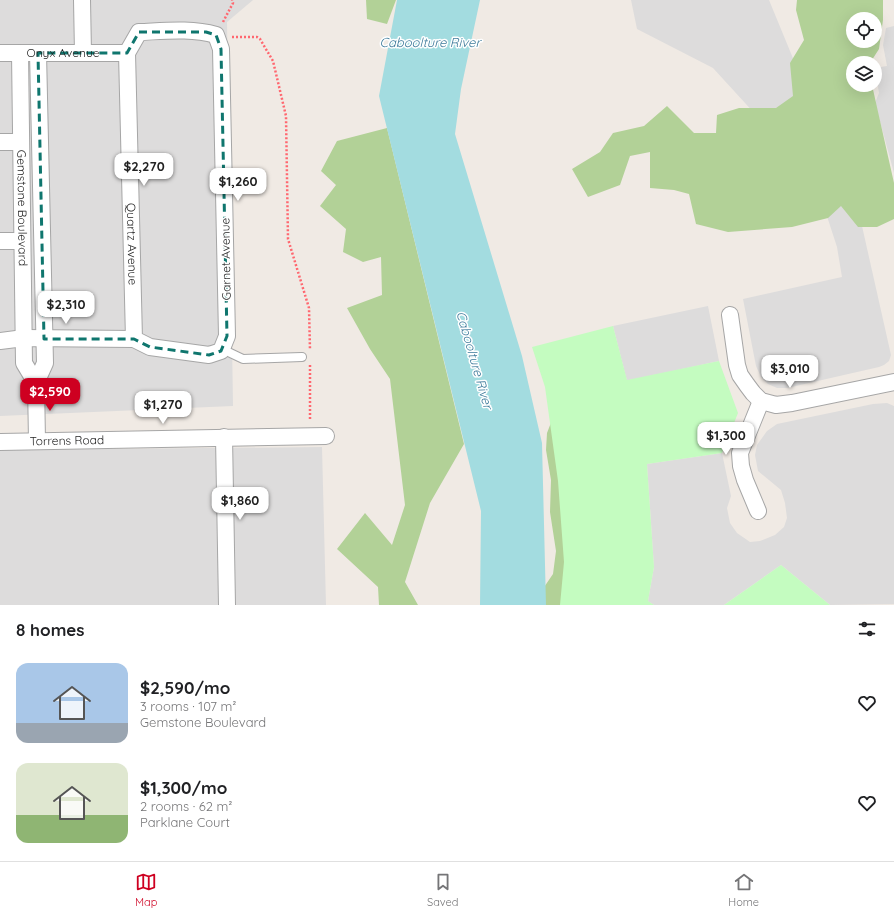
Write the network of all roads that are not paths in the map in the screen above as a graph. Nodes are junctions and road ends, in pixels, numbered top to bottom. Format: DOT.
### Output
graph roads {
  1 [pos="82,0"];
  2 [pos="0,53"];
  3 [pos="20,53"];
  4 [pos="83,53"];
  5 [pos="127,53"];
  6 [pos="38,54"];
  7 [pos="0,142"];
  8 [pos="21,142"];
  9 [pos="0,241"];
  10 [pos="22,241"];
  11 [pos="730,316"];
  12 [pos="24,338"];
  13 [pos="44,339"];
  14 [pos="134,339"];
  15 [pos="0,341"];
  16 [pos="222,349"];
  17 [pos="306,357"];
  18 [pos="894,382"];
  19 [pos="36,383"];
  20 [pos="761,401"];
  21 [pos="326,436"];
  22 [pos="224,437"];
  23 [pos="37,441"];
  24 [pos="0,442"];
  25 [pos="758,511"];
  26 [pos="227,605"];
  1 -- 4 [label="street"];
  2 -- 3 [label="street, Onyx Avenue"];
  3 -- 6 [label="street, Onyx Avenue"];
  3 -- 8 [label="street, Gemstone Boulevard"];
  4 -- 5 [label="street, Onyx Avenue"];
  4 -- 6 [label="street, Onyx Avenue"];
  5 -- 14 [label="street, Quartz Avenue"];
  5 -- 16 [label="street, Garnet Avenue"];
  6 -- 13 [label="street, Gemstone Boulevard"];
  7 -- 8 [label="street"];
  8 -- 10 [label="street, Gemstone Boulevard"];
  9 -- 10 [label="street"];
  10 -- 12 [label="street, Gemstone Boulevard"];
  11 -- 20 [label="street"];
  12 -- 13 [label="street"];
  12 -- 15 [label="street"];
  12 -- 19 [label="street, Gemstone Boulevard"];
  13 -- 14 [label="street"];
  13 -- 19 [label="street, Gemstone Boulevard"];
  14 -- 16 [label="street"];
  16 -- 17 [label="lane"];
  18 -- 20 [label="street"];
  19 -- 23 [label="street, Gemstone Boulevard"];
  20 -- 25 [label="street"];
  21 -- 22 [label="street, Torrens Road"];
  22 -- 23 [label="street, Torrens Road"];
  22 -- 26 [label="street"];
  23 -- 24 [label="street, Torrens Road"];
}
